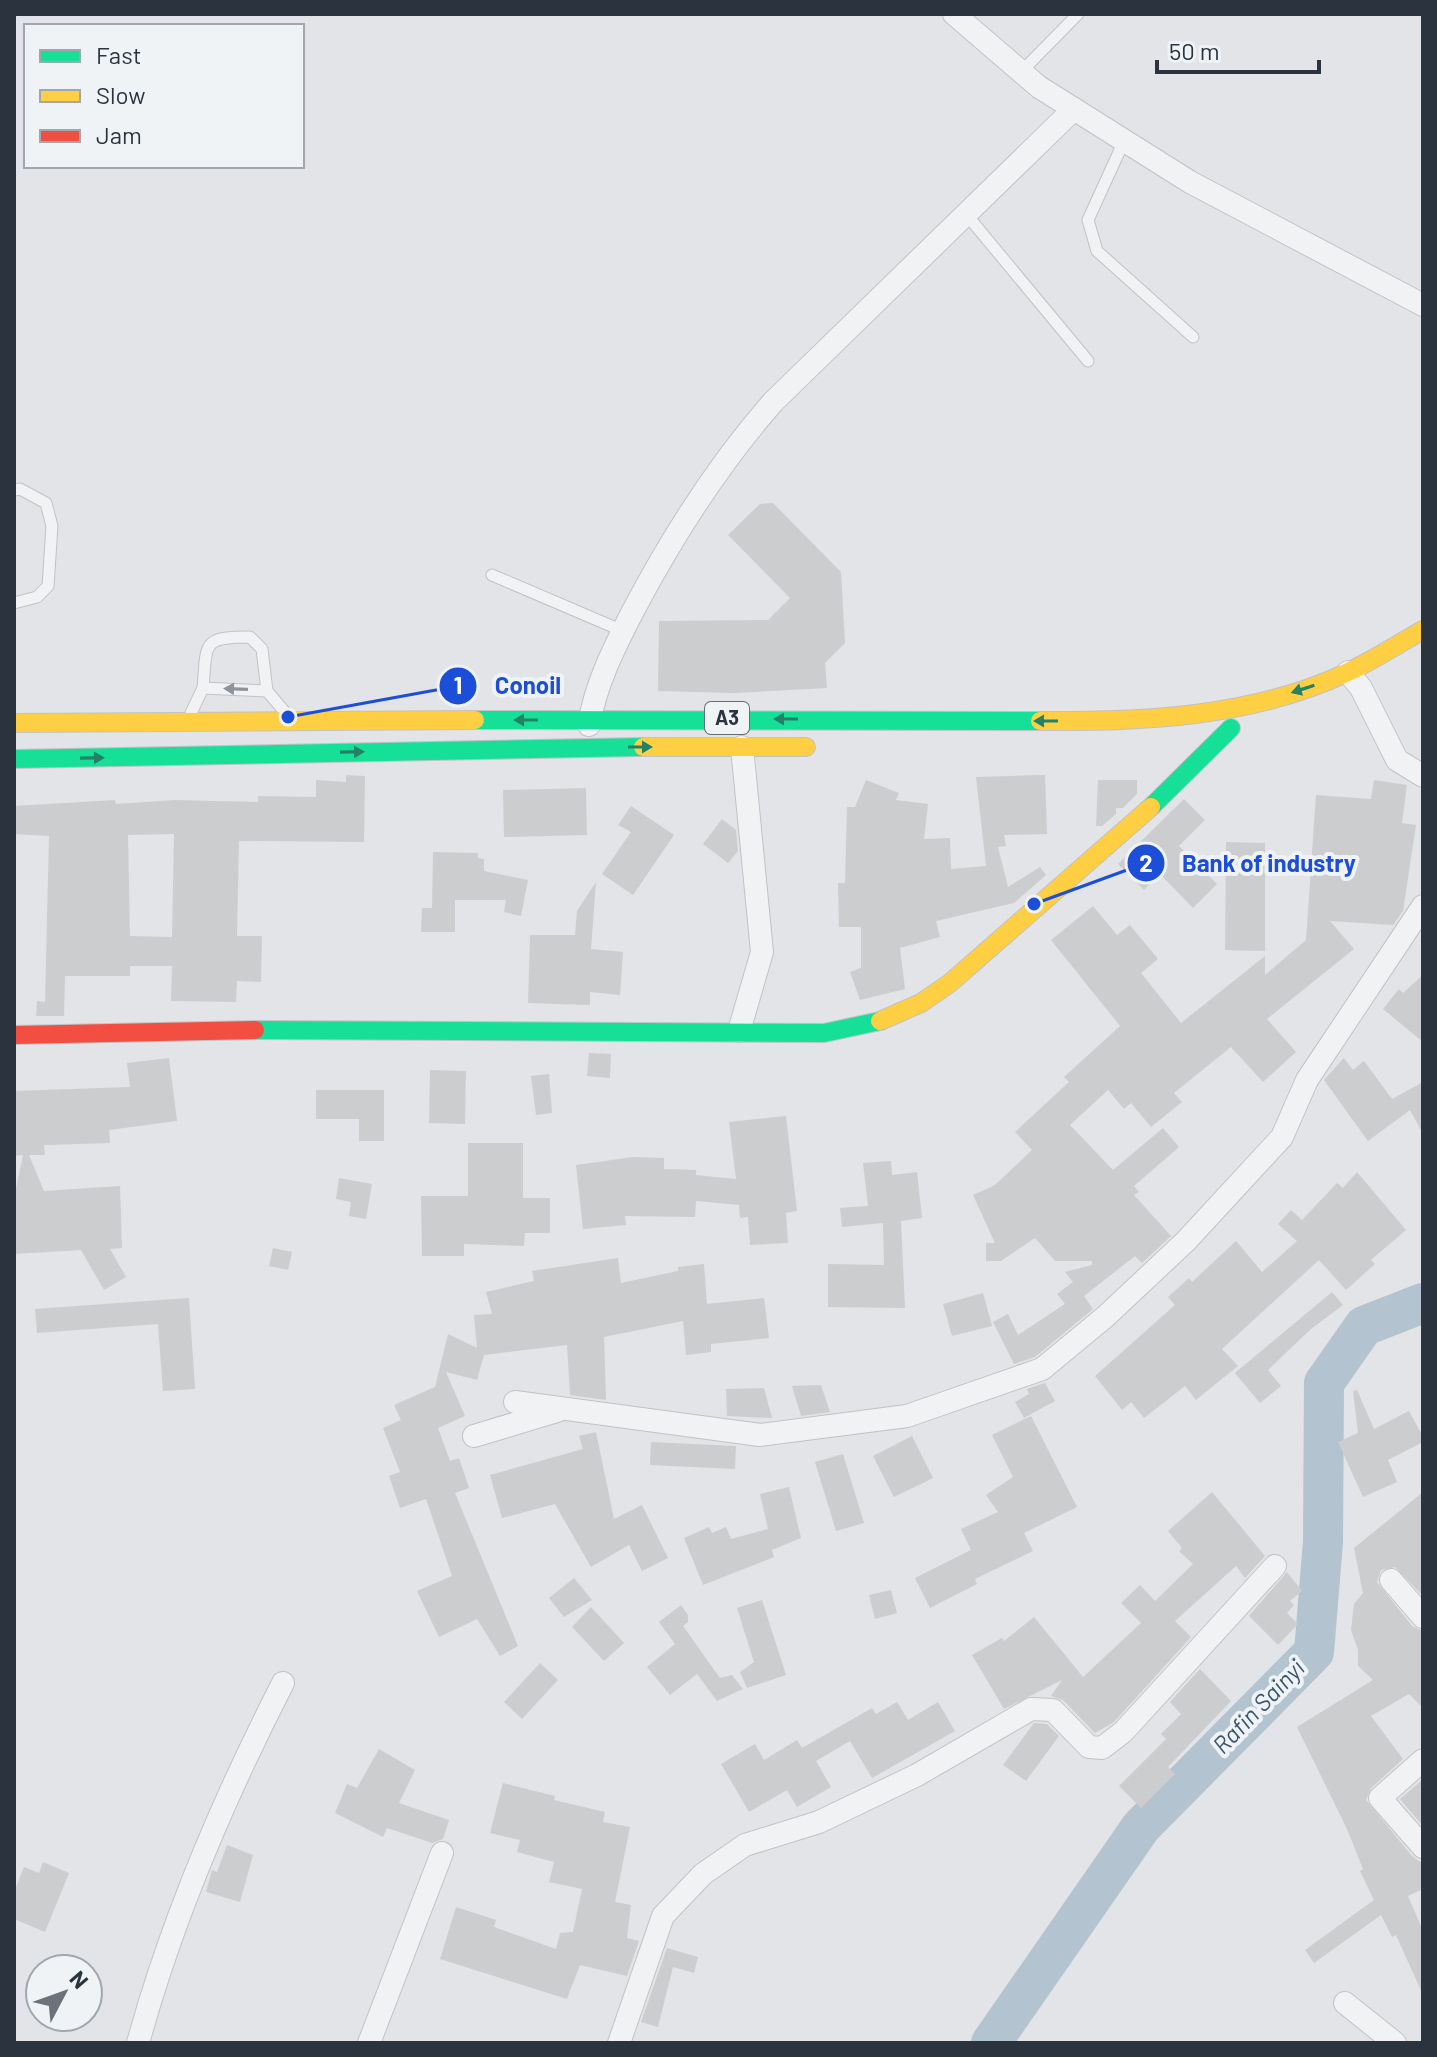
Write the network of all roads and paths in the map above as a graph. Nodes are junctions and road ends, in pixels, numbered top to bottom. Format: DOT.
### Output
graph roads {
  1 [pos="954,14"];
  2 [pos="1078,14"];
  3 [pos="1021,72"];
  4 [pos="1074,109"];
  5 [pos="1124,141"];
  6 [pos="966,214"];
  7 [pos="1423,305"];
  8 [pos="1193,337"];
  9 [pos="1088,361"];
  10 [pos="14,490"];
  11 [pos="492,575"];
  12 [pos="14,603"];
  13 [pos="1423,630"];
  14 [pos="623,631"];
  15 [pos="1362,681"];
  16 [pos="203,688"];
  17 [pos="267,691"];
  18 [pos="1339,698"];
  19 [pos="590,720"];
  20 [pos="292,721"];
  21 [pos="187,722"];
  22 [pos="14,723"];
  23 [pos="1194,734"];
  24 [pos="820,746"];
  25 [pos="587,747"];
  26 [pos="742,747"];
  27 [pos="14,759"];
  28 [pos="1423,776"];
  29 [pos="1423,906"];
  30 [pos="739,1031"];
  31 [pos="14,1035"];
  32 [pos="515,1402"];
  33 [pos="562,1409"];
  34 [pos="474,1436"];
  35 [pos="1275,1566"];
  36 [pos="1391,1580"];
  37 [pos="1423,1617"];
  38 [pos="283,1683"];
  39 [pos="1423,1760"];
  40 [pos="1423,1847"];
  41 [pos="442,1853"];
  42 [pos="1345,2003"];
  43 [pos="138,2043"];
  44 [pos="369,2043"];
  45 [pos="619,2043"];
  46 [pos="1393,2043"];
  1 -- 3 [label="street"];
  2 -- 3 [label="lane"];
  3 -- 4 [label="street"];
  4 -- 5 [label="street"];
  4 -- 6 [label="street"];
  5 -- 7 [label="street"];
  5 -- 8 [label="lane"];
  6 -- 9 [label="lane"];
  6 -- 14 [label="street"];
  10 -- 12 [label="lane"];
  11 -- 14 [label="lane"];
  13 -- 15 [label="main road, A3"];
  14 -- 19 [label="street"];
  15 -- 18 [label="main road, A3"];
  15 -- 19 [label="main road, A3, one-way"];
  15 -- 28 [label="street"];
  17 -- 16 [label="lane, one-way"];
  16 -- 17 [label="lane"];
  16 -- 21 [label="lane"];
  17 -- 20 [label="lane"];
  19 -- 20 [label="main road, A3, one-way"];
  19 -- 25 [label="street"];
  20 -- 21 [label="main road, A3"];
  21 -- 22 [label="main road, A3"];
  23 -- 30 [label="main road"];
  24 -- 26 [label="main road, A3"];
  25 -- 26 [label="main road, A3, one-way"];
  27 -- 25 [label="main road, A3, one-way"];
  26 -- 30 [label="street"];
  29 -- 33 [label="street"];
  30 -- 31 [label="main road"];
  32 -- 33 [label="street"];
  33 -- 34 [label="street"];
  35 -- 45 [label="street"];
  36 -- 37 [label="street"];
  38 -- 43 [label="street"];
  39 -- 40 [label="street"];
  41 -- 44 [label="street"];
  42 -- 46 [label="street"];
}
